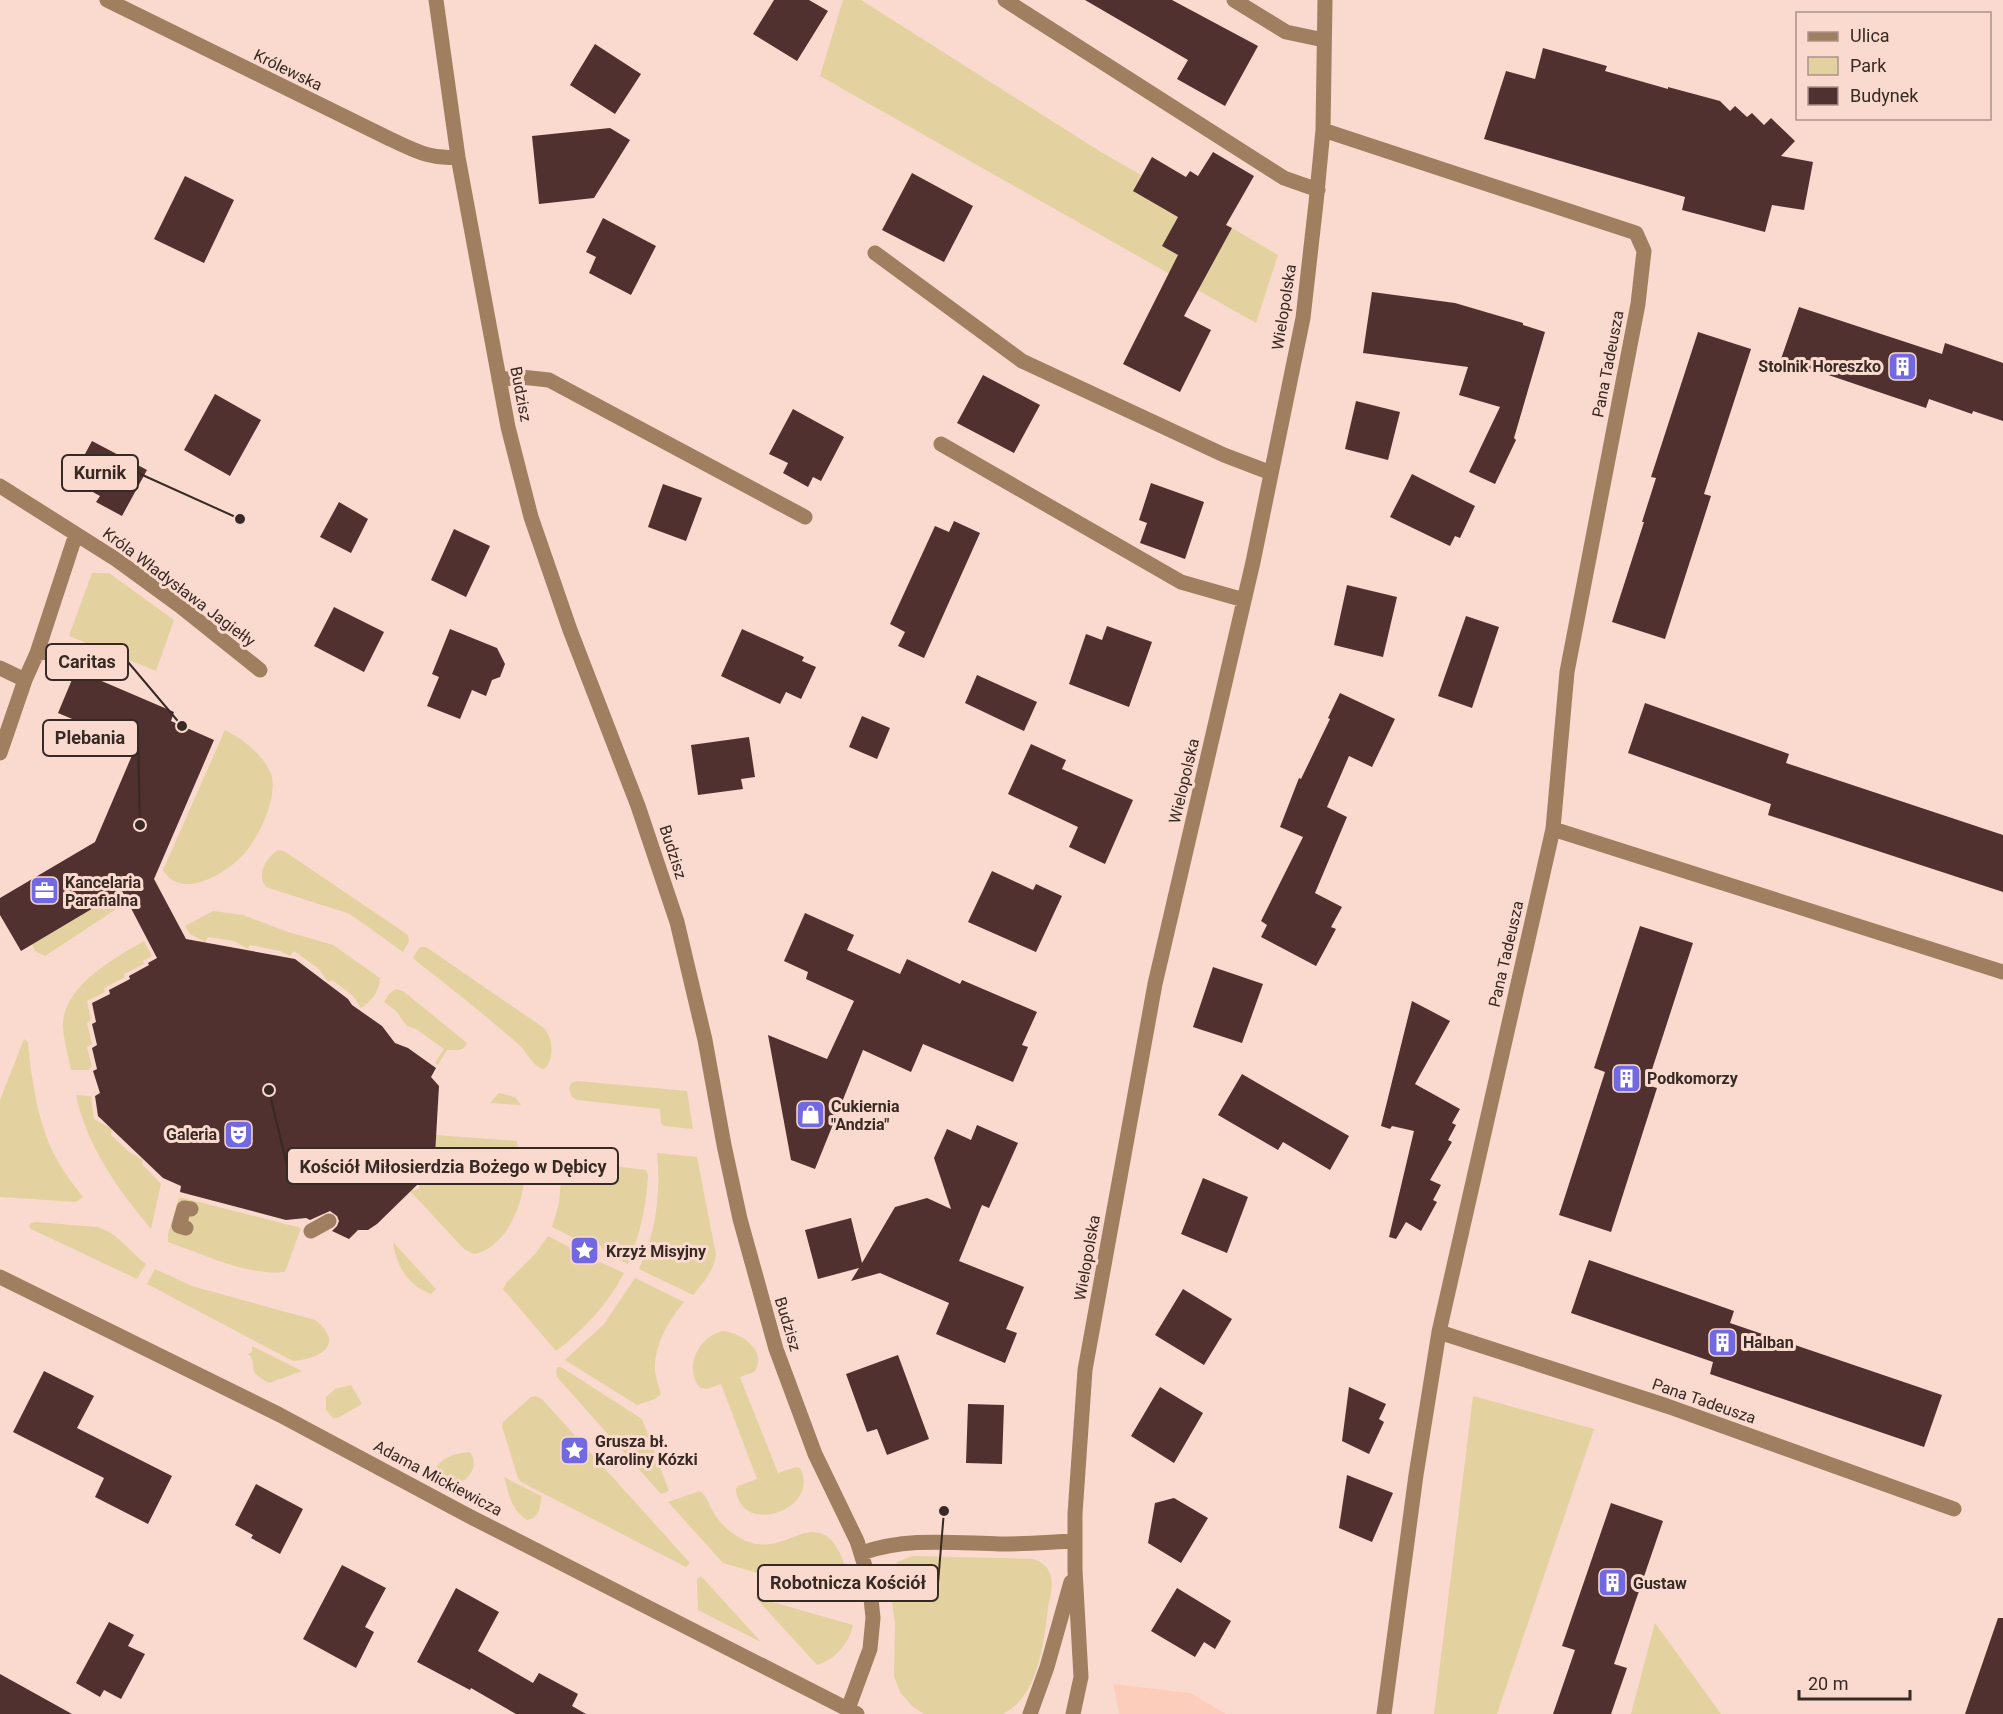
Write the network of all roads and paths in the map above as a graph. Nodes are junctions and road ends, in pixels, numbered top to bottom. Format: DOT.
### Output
graph roads {
  1 [pos="107,0"];
  2 [pos="436,0"];
  3 [pos="1005,0"];
  4 [pos="1234,0"];
  5 [pos="1325,0"];
  6 [pos="1324,40"];
  7 [pos="1323,130"];
  8 [pos="458,157"];
  9 [pos="1318,190"];
  10 [pos="875,253"];
  11 [pos="500,380"];
  12 [pos="941,444"];
  13 [pos="1271,473"];
  14 [pos="0,486"];
  15 [pos="805,517"];
  16 [pos="76,534"];
  17 [pos="1244,600"];
  18 [pos="64,651"];
  19 [pos="38,653"];
  20 [pos="0,668"];
  21 [pos="260,670"];
  22 [pos="25,680"];
  23 [pos="0,753"];
  24 [pos="1552,829"];
  25 [pos="2003,972"];
  26 [pos="191,1209"];
  27 [pos="329,1221"];
  28 [pos="186,1228"];
  29 [pos="311,1231"];
  30 [pos="0,1277"];
  31 [pos="1439,1332"];
  32 [pos="1954,1509"];
  33 [pos="1074,1541"];
  34 [pos="862,1553"];
  35 [pos="1074,1570"];
  36 [pos="853,1712"];
  37 [pos="1030,1714"];
  38 [pos="1073,1714"];
  39 [pos="1384,1714"];
  1 -- 8 [label="street, Królewska"];
  2 -- 8 [label="street, Budzisz"];
  3 -- 9 [label="street"];
  4 -- 6 [label="street"];
  5 -- 6 [label="street, Wielopolska"];
  6 -- 7 [label="street, Wielopolska"];
  7 -- 9 [label="street, Wielopolska"];
  7 -- 24 [label="street, Pana Tadeusza"];
  8 -- 11 [label="street, Budzisz"];
  9 -- 13 [label="street, Wielopolska"];
  10 -- 13 [label="street"];
  11 -- 15 [label="street"];
  11 -- 34 [label="street, Budzisz"];
  12 -- 17 [label="street"];
  13 -- 17 [label="street, Wielopolska"];
  14 -- 16 [label="street, Króla Władysława Jagiełły"];
  16 -- 19 [label="street, Króla Władysława Jagiełły"];
  16 -- 21 [label="street, Króla Władysława Jagiełły"];
  17 -- 33 [label="street, Wielopolska"];
  18 -- 19 [label="street"];
  19 -- 22 [label="street, Króla Władysława Jagiełły"];
  20 -- 22 [label="street"];
  22 -- 23 [label="street, Króla Władysława Jagiełły"];
  24 -- 25 [label="street"];
  24 -- 31 [label="street, Pana Tadeusza"];
  26 -- 28 [label="street"];
  27 -- 29 [label="street"];
  30 -- 36 [label="street, Adama Mickiewicza"];
  31 -- 32 [label="street, Pana Tadeusza"];
  31 -- 39 [label="street, Pana Tadeusza"];
  33 -- 34 [label="street"];
  33 -- 35 [label="street, Wielopolska"];
  34 -- 36 [label="street, Budzisz"];
  35 -- 37 [label="street, Wielopolska"];
  35 -- 38 [label="street, Wielopolska"];
}
